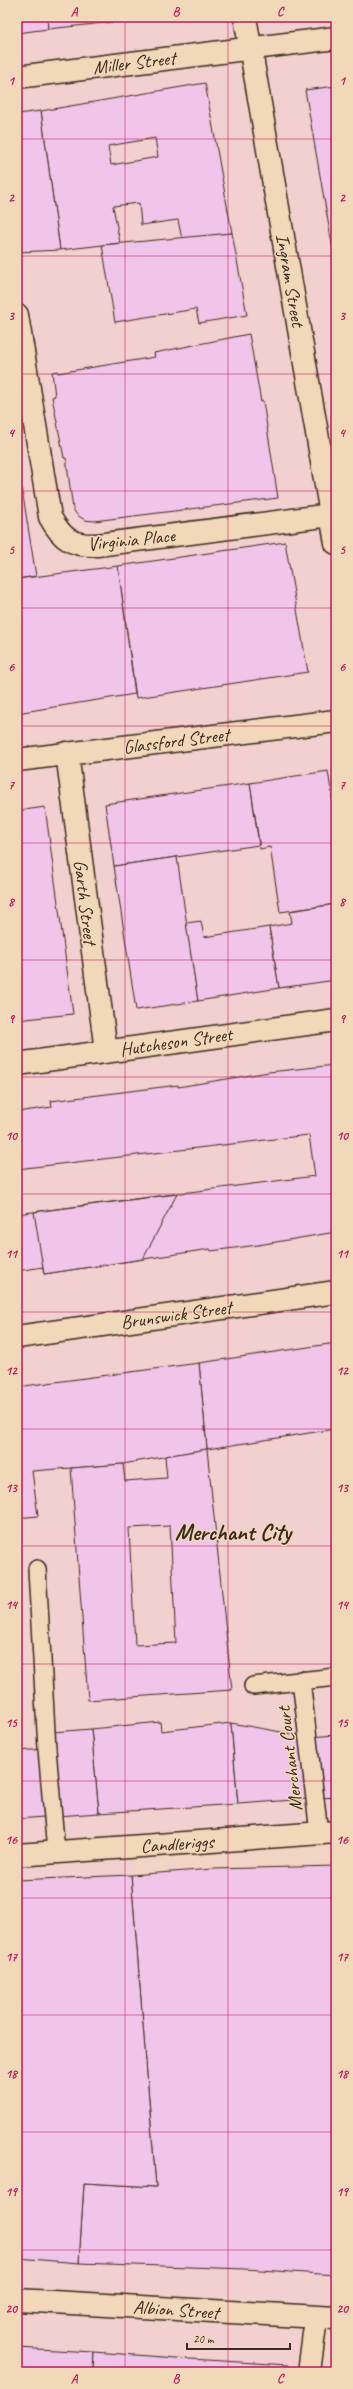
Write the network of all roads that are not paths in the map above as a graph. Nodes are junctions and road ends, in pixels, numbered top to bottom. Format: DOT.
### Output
graph roads {
  1 [pos="245,17"];
  2 [pos="336,38"];
  3 [pos="250,48"];
  4 [pos="17,77"];
  5 [pos="17,316"];
  6 [pos="26,424"];
  7 [pos="327,441"];
  8 [pos="331,515"];
  9 [pos="336,544"];
  10 [pos="336,722"];
  11 [pos="67,753"];
  12 [pos="17,760"];
  13 [pos="336,1020"];
  14 [pos="106,1051"];
  15 [pos="17,1064"];
  16 [pos="336,1292"];
  17 [pos="17,1337"];
  18 [pos="37,1569"];
  19 [pos="336,1677"];
  20 [pos="301,1680"];
  21 [pos="253,1686"];
  22 [pos="327,1832"];
  23 [pos="56,1852"];
  24 [pos="17,1855"];
  25 [pos="17,2300"];
  26 [pos="326,2318"];
  27 [pos="309,2372"];
  1 -- 3 [label="street, Ingram Street"];
  2 -- 3 [label="street, Miller Street"];
  3 -- 4 [label="street, Miller Street"];
  3 -- 7 [label="street, Ingram Street"];
  5 -- 6 [label="street, Virginia Place"];
  6 -- 8 [label="street, Virginia Place"];
  7 -- 8 [label="street, Ingram Street"];
  8 -- 9 [label="street, Ingram Street"];
  10 -- 11 [label="street, Glassford Street"];
  11 -- 12 [label="street, Glassford Street"];
  11 -- 14 [label="street, Garth Street"];
  13 -- 14 [label="street, Hutcheson Street"];
  14 -- 15 [label="street, Hutcheson Street"];
  16 -- 17 [label="street, Brunswick Street"];
  18 -- 23 [label="lane"];
  19 -- 20 [label="lane, Merchant Court"];
  20 -- 21 [label="lane, Merchant Court"];
  20 -- 22 [label="lane, Merchant Court"];
  22 -- 23 [label="street, Candleriggs"];
  23 -- 24 [label="street, Candleriggs"];
  25 -- 26 [label="street, Albion Street"];
  26 -- 27 [label="street"];
}
